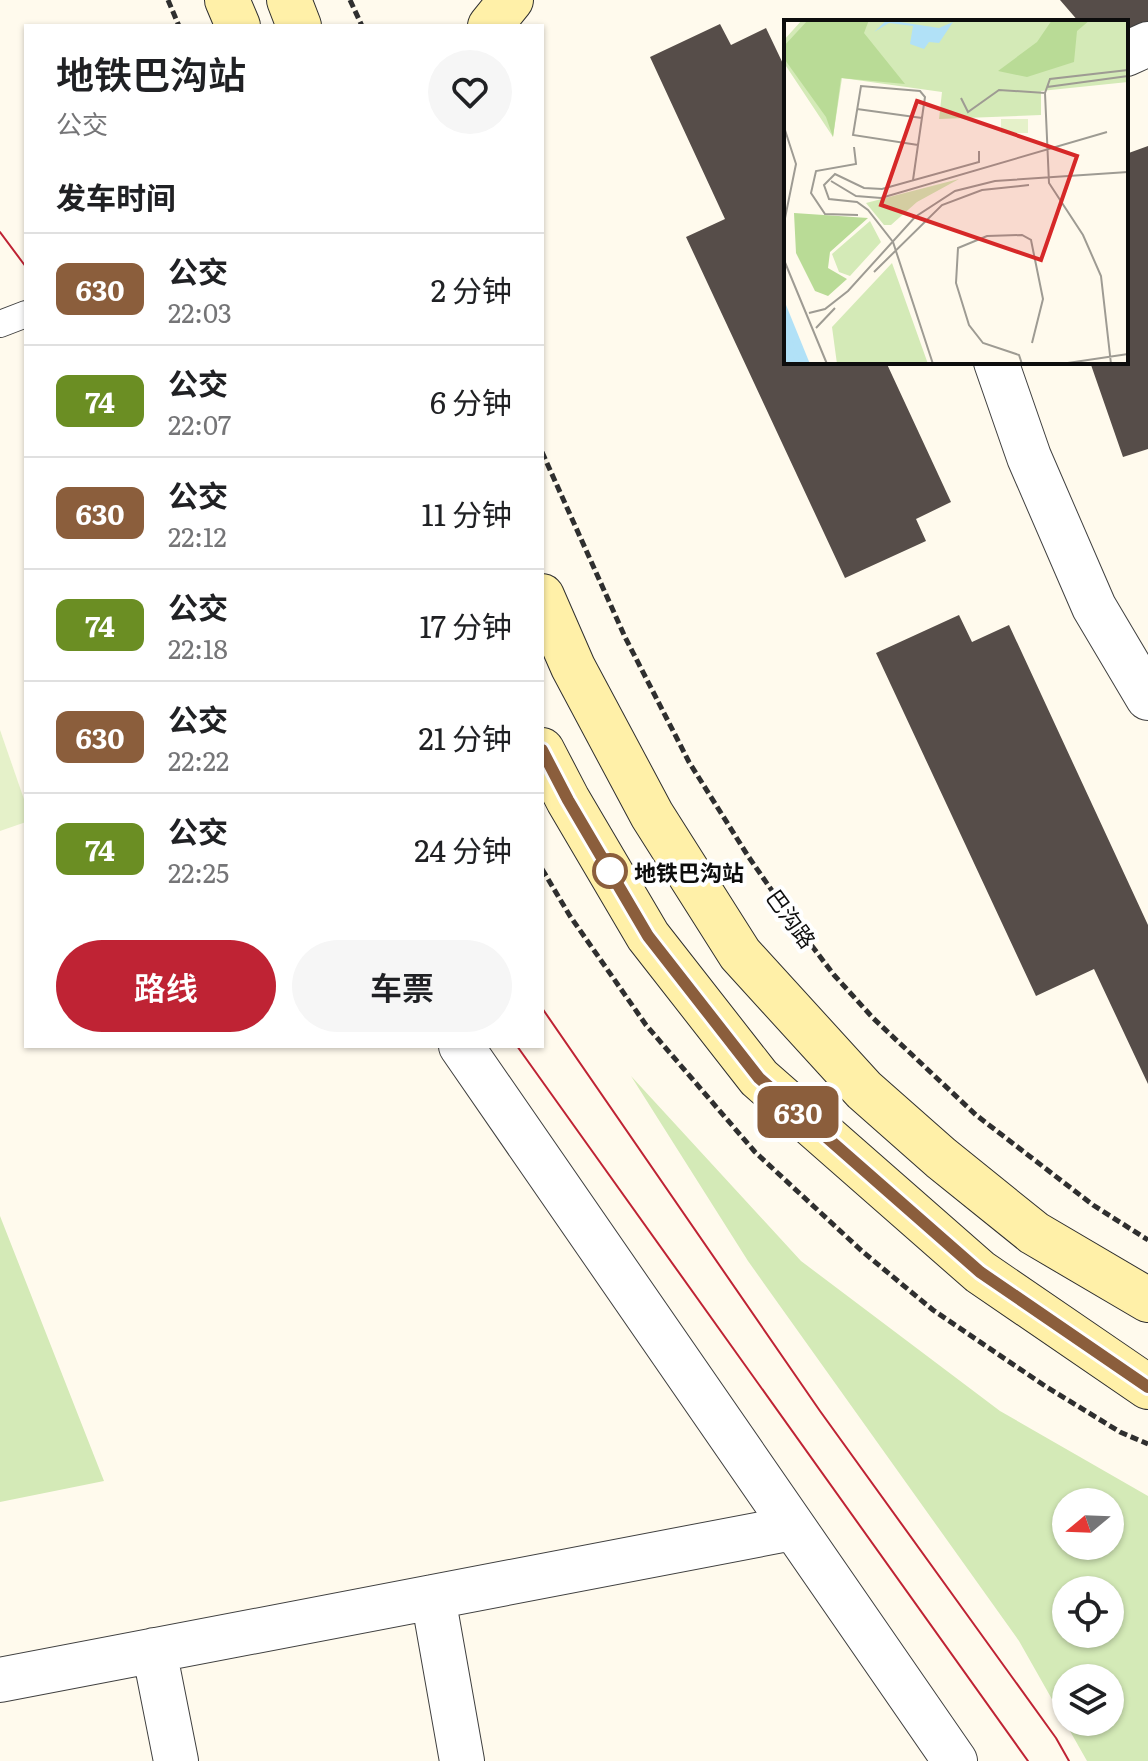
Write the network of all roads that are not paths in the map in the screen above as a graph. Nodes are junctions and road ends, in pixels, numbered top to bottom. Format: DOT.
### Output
graph roads {
  1 [pos="227,0"];
  2 [pos="289,0"];
  3 [pos="511,0"];
  4 [pos="237,24"];
  5 [pos="298,24"];
  6 [pos="492,24"];
  7 [pos="1148,44"];
  8 [pos="1128,53"];
  9 [pos="24,315"];
  10 [pos="0,324"];
  11 [pos="997,364"];
  12 [pos="544,601"];
  13 [pos="1148,698"];
  14 [pos="544,754"];
  15 [pos="462,1048"];
  16 [pos="1148,1300"];
  17 [pos="1148,1387"];
  18 [pos="793,1528"];
  19 [pos="433,1597"];
  20 [pos="154,1650"];
  21 [pos="0,1680"];
  22 [pos="176,1761"];
  23 [pos="462,1761"];
  24 [pos="955,1761"];
  1 -- 4 [label="main road"];
  2 -- 5 [label="main road"];
  3 -- 6 [label="main road"];
  7 -- 8 [label="street"];
  9 -- 10 [label="lane"];
  11 -- 13 [label="street"];
  12 -- 16 [label="main road"];
  14 -- 17 [label="main road"];
  15 -- 18 [label="street"];
  18 -- 19 [label="street"];
  18 -- 24 [label="street"];
  19 -- 20 [label="street"];
  19 -- 23 [label="street"];
  20 -- 21 [label="street"];
  20 -- 22 [label="street"];
}
